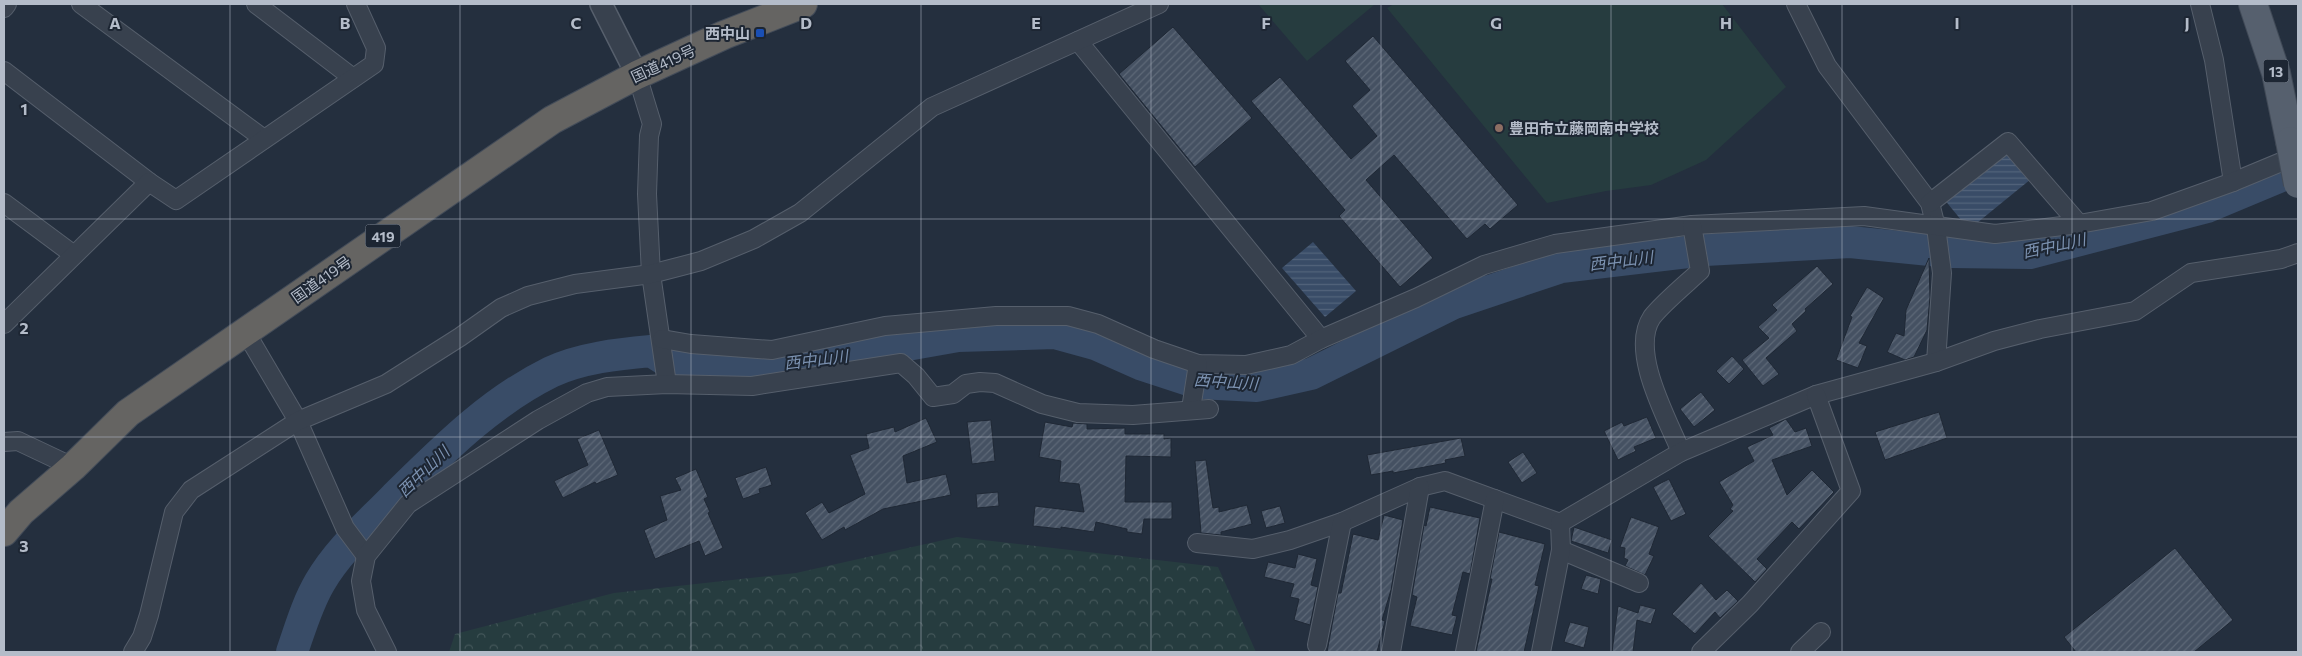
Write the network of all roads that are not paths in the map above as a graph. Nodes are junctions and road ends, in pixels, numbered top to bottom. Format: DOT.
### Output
graph roads {
  1 [pos="7,4"];
  2 [pos="81,4"];
  3 [pos="256,4"];
  4 [pos="356,4"];
  5 [pos="601,4"];
  6 [pos="1159,4"];
  7 [pos="1796,4"];
  8 [pos="2200,4"];
  9 [pos="2253,4"];
  10 [pos="794,5"];
  11 [pos="4,8"];
  12 [pos="1078,40"];
  13 [pos="4,71"];
  14 [pos="637,75"];
  15 [pos="353,78"];
  16 [pos="264,139"];
  17 [pos="2294,148"];
  18 [pos="149,182"];
  19 [pos="2233,182"];
  20 [pos="2298,184"];
  21 [pos="4,202"];
  22 [pos="1930,203"];
  23 [pos="2079,224"];
  24 [pos="1693,229"];
  25 [pos="1936,231"];
  26 [pos="2298,253"];
  27 [pos="74,255"];
  28 [pos="651,274"];
  29 [pos="4,324"];
  30 [pos="245,331"];
  31 [pos="1321,339"];
  32 [pos="662,344"];
  33 [pos="1936,362"];
  34 [pos="1198,368"];
  35 [pos="667,384"];
  36 [pos="1816,395"];
  37 [pos="1192,405"];
  38 [pos="1209,409"];
  39 [pos="298,421"];
  40 [pos="4,442"];
  41 [pos="1681,452"];
  42 [pos="73,467"];
  43 [pos="1420,487"];
  44 [pos="1495,499"];
  45 [pos="1342,522"];
  46 [pos="1560,523"];
  47 [pos="4,532"];
  48 [pos="1197,543"];
  49 [pos="1561,550"];
  50 [pos="364,553"];
  51 [pos="1639,583"];
  52 [pos="1821,632"];
  53 [pos="1317,646"];
  54 [pos="133,652"];
  55 [pos="387,652"];
  56 [pos="1392,652"];
  57 [pos="1466,652"];
  58 [pos="1541,652"];
  59 [pos="1701,652"];
  60 [pos="1800,652"];
  1 -- 11 [label="street"];
  2 -- 16 [label="street"];
  3 -- 15 [label="street"];
  4 -- 15 [label="street"];
  5 -- 14 [label="street"];
  6 -- 12 [label="street"];
  7 -- 22 [label="street"];
  8 -- 19 [label="street"];
  9 -- 17 [label="main road, 13"];
  10 -- 14 [label="highway, 国道419号 / 419"];
  12 -- 28 [label="street"];
  12 -- 31 [label="street"];
  13 -- 18 [label="street"];
  14 -- 28 [label="street"];
  14 -- 30 [label="highway, 国道419号 / 419"];
  15 -- 16 [label="street"];
  16 -- 18 [label="street"];
  17 -- 19 [label="street"];
  17 -- 20 [label="main road, 13, bridge"];
  18 -- 27 [label="street"];
  19 -- 23 [label="street"];
  21 -- 27 [label="street"];
  22 -- 23 [label="street"];
  22 -- 25 [label="street"];
  23 -- 25 [label="street"];
  24 -- 25 [label="street"];
  24 -- 31 [label="street"];
  24 -- 41 [label="street"];
  25 -- 33 [label="street"];
  26 -- 33 [label="street"];
  27 -- 29 [label="street"];
  28 -- 32 [label="street"];
  28 -- 39 [label="street"];
  30 -- 39 [label="street"];
  30 -- 42 [label="highway, 国道419号 / 419"];
  31 -- 34 [label="street"];
  32 -- 34 [label="street"];
  32 -- 35 [label="street"];
  33 -- 36 [label="street"];
  34 -- 37 [label="street"];
  35 -- 37 [label="street"];
  35 -- 50 [label="street"];
  36 -- 41 [label="street"];
  36 -- 59 [label="street"];
  37 -- 38 [label="street"];
  39 -- 50 [label="street"];
  39 -- 54 [label="street"];
  40 -- 42 [label="street"];
  41 -- 46 [label="street"];
  42 -- 47 [label="highway, 国道419号 / 419"];
  43 -- 44 [label="street"];
  43 -- 45 [label="street"];
  43 -- 56 [label="street"];
  44 -- 46 [label="street"];
  44 -- 57 [label="street"];
  45 -- 48 [label="street"];
  45 -- 53 [label="street"];
  46 -- 49 [label="street"];
  49 -- 51 [label="street"];
  49 -- 58 [label="street"];
  50 -- 55 [label="street"];
  52 -- 60 [label="street"];
}
